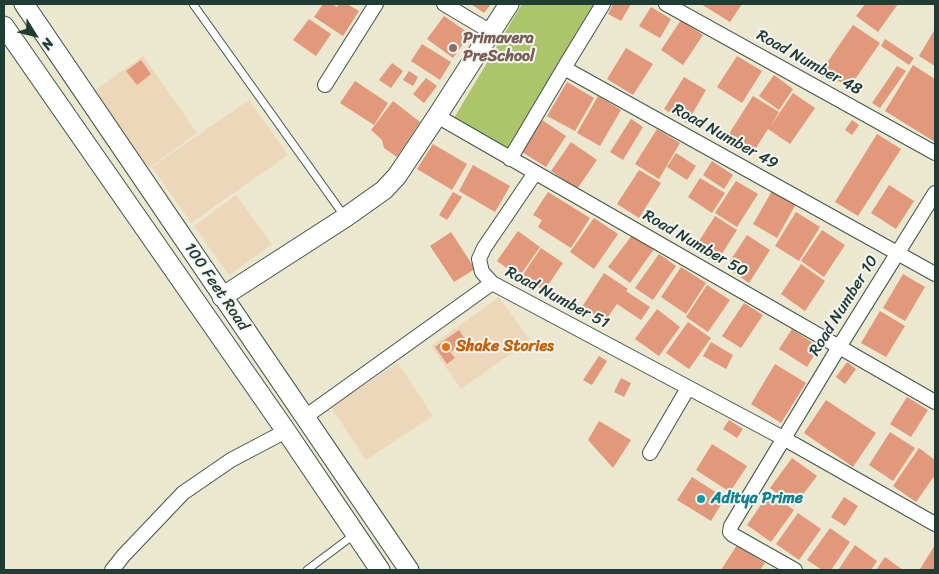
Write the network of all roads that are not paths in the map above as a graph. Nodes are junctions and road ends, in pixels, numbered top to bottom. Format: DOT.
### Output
graph roads {
  1 [pos="24,4"];
  2 [pos="193,4"];
  3 [pos="376,4"];
  4 [pos="444,4"];
  5 [pos="509,4"];
  6 [pos="603,4"];
  7 [pos="666,4"];
  8 [pos="4,26"];
  9 [pos="491,32"];
  10 [pos="564,68"];
  11 [pos="325,85"];
  12 [pos="438,116"];
  13 [pos="935,152"];
  14 [pos="510,158"];
  15 [pos="535,173"];
  16 [pos="935,193"];
  17 [pos="346,217"];
  18 [pos="897,253"];
  19 [pos="935,274"];
  20 [pos="492,283"];
  21 [pos="222,297"];
  22 [pos="839,347"];
  23 [pos="688,388"];
  24 [pos="935,402"];
  25 [pos="305,417"];
  26 [pos="286,431"];
  27 [pos="783,438"];
  28 [pos="650,453"];
  29 [pos="935,524"];
  30 [pos="356,534"];
  31 [pos="112,570"];
  32 [pos="307,570"];
  33 [pos="380,570"];
  34 [pos="409,570"];
  35 [pos="795,570"];
  1 -- 21 [label="main road, 100 Feet Road"];
  2 -- 17 [label="lane"];
  3 -- 11 [label="street"];
  4 -- 9 [label="street"];
  5 -- 9 [label="main road"];
  6 -- 10 [label="street"];
  7 -- 13 [label="street, Road Number 48"];
  8 -- 26 [label="main road, 100 Feet Road"];
  9 -- 12 [label="main road"];
  10 -- 14 [label="street"];
  10 -- 18 [label="street, Road Number 49"];
  12 -- 14 [label="street, Road Number 50"];
  12 -- 17 [label="main road"];
  14 -- 15 [label="street, Road Number 50"];
  15 -- 20 [label="street"];
  15 -- 22 [label="street, Road Number 50"];
  16 -- 18 [label="street, Road Number 10"];
  17 -- 21 [label="main road"];
  18 -- 19 [label="street, Road Number 49"];
  18 -- 22 [label="street, Road Number 10"];
  20 -- 23 [label="street, Road Number 51"];
  20 -- 25 [label="street, Road Number 51"];
  21 -- 25 [label="main road, 100 Feet Road"];
  22 -- 24 [label="street, Road Number 50"];
  22 -- 27 [label="street, Road Number 10"];
  23 -- 27 [label="street, Road Number 51"];
  23 -- 28 [label="street"];
  25 -- 34 [label="main road, 100 Feet Road"];
  26 -- 30 [label="main road, 100 Feet Road"];
  26 -- 31 [label="street"];
  27 -- 29 [label="street, Road Number 51"];
  27 -- 35 [label="street"];
  30 -- 32 [label="lane"];
  30 -- 33 [label="main road, 100 Feet Road"];
}
